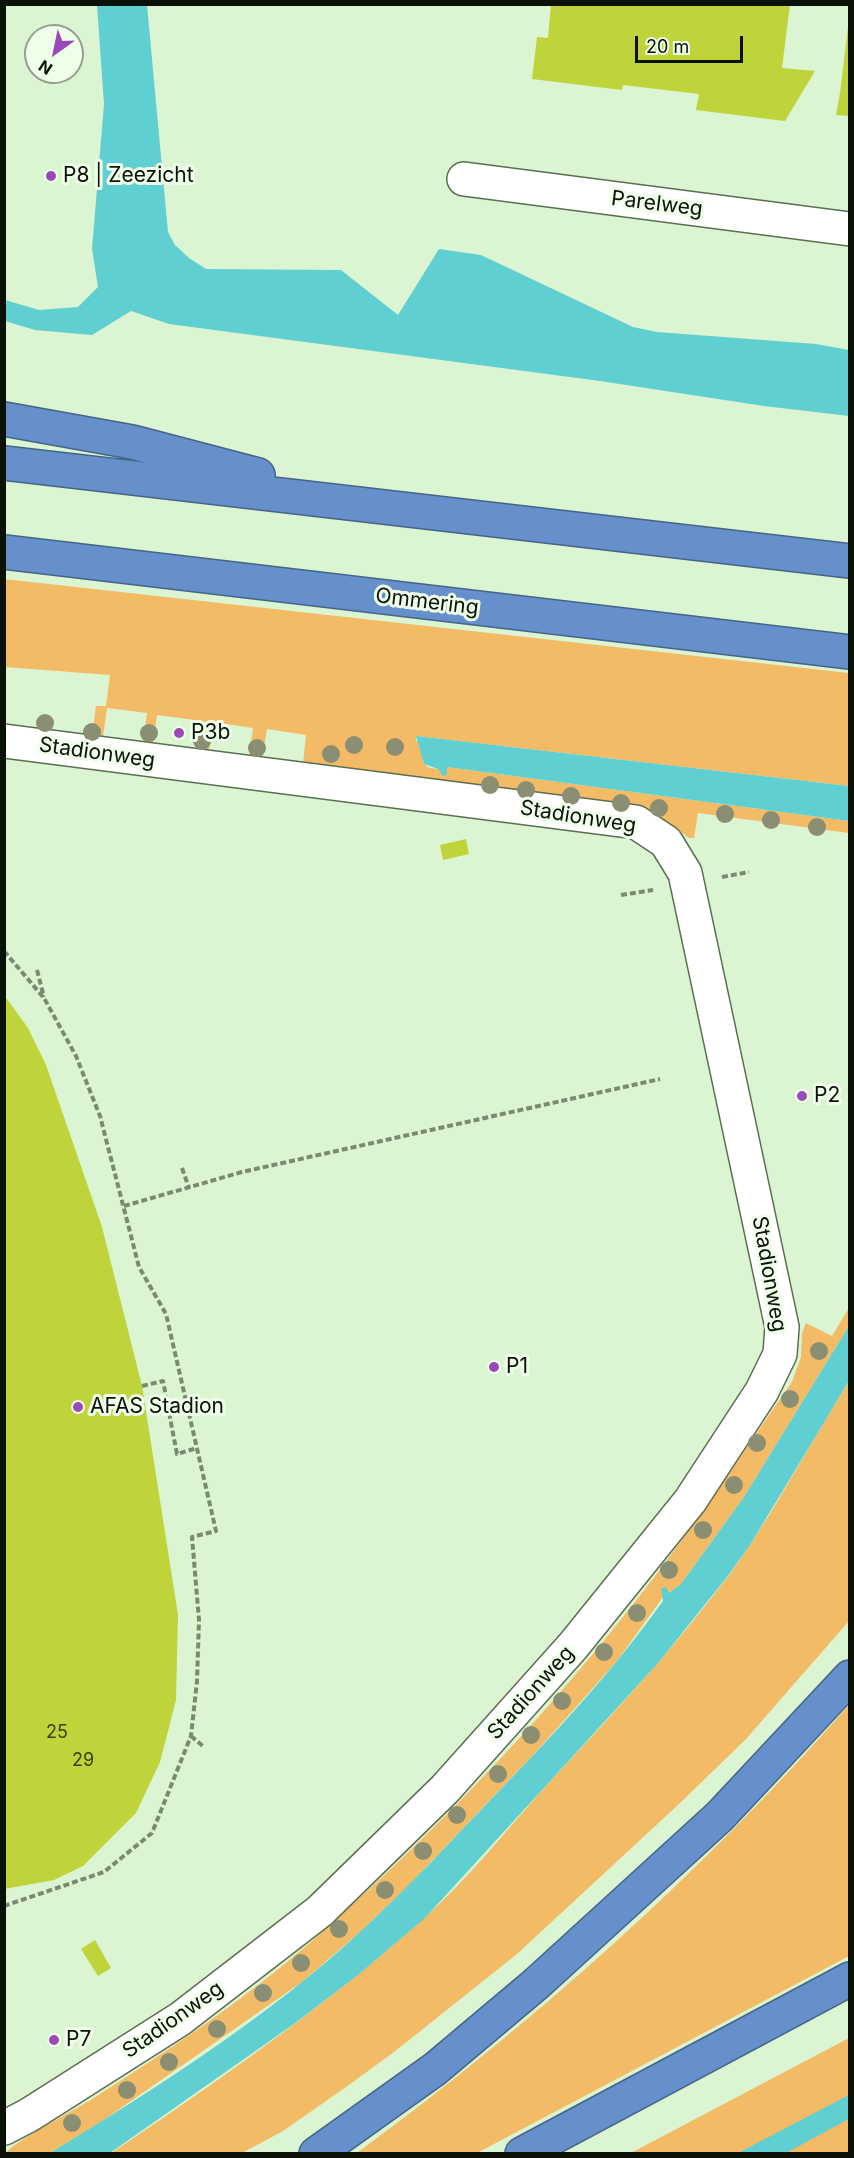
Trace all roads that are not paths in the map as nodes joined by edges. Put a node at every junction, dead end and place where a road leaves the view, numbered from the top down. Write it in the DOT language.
graph roads {
  1 [pos="464,179"];
  2 [pos="849,229"];
  3 [pos="4,419"];
  4 [pos="4,463"];
  5 [pos="374,505"];
  6 [pos="4,552"];
  7 [pos="849,561"];
  8 [pos="849,652"];
  9 [pos="4,741"];
  10 [pos="849,1677"];
  11 [pos="849,1979"];
  12 [pos="4,2128"];
  13 [pos="316,2154"];
  14 [pos="522,2154"];
  1 -- 2 [label="street, Parelweg"];
  3 -- 5 [label="highway"];
  4 -- 5 [label="highway"];
  5 -- 7 [label="highway"];
  6 -- 8 [label="highway, Ommering"];
  9 -- 12 [label="street, Stadionweg"];
  10 -- 13 [label="highway"];
  11 -- 14 [label="highway"];
}
